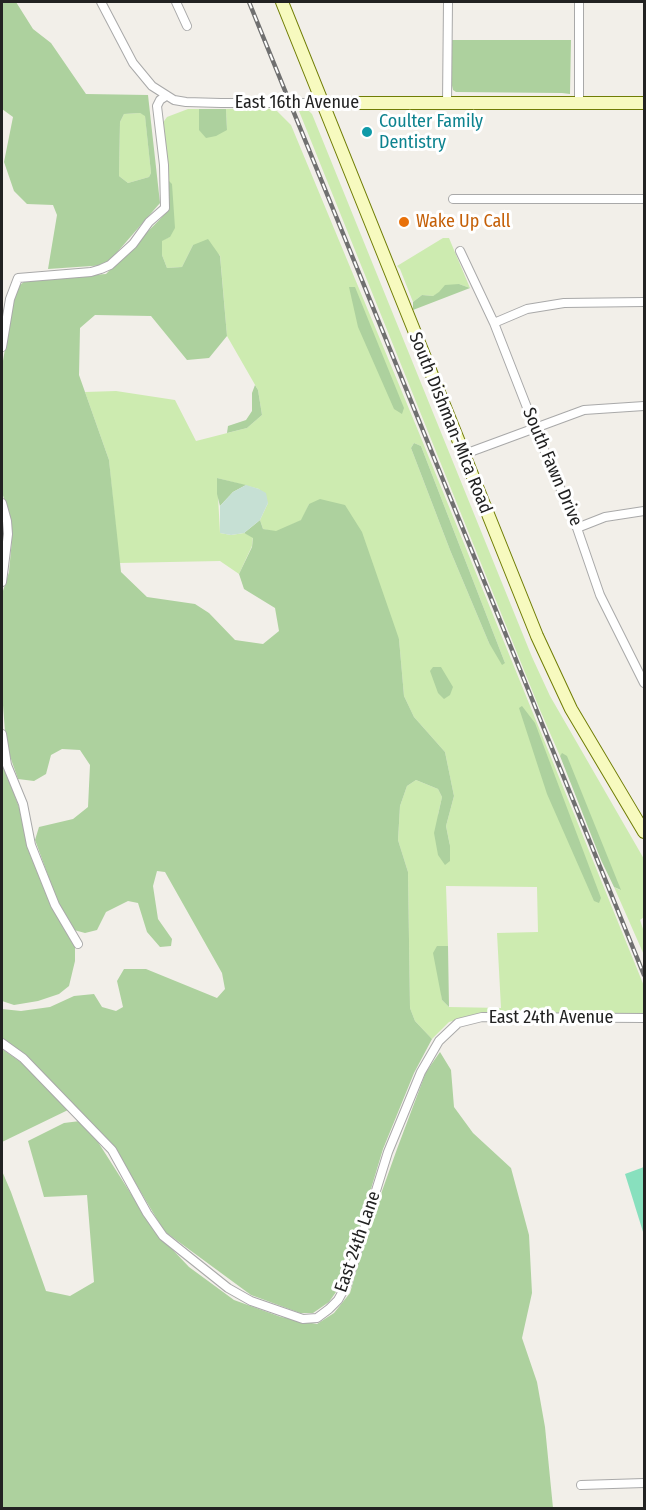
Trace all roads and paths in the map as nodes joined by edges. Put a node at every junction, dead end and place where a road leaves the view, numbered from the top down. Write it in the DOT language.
graph roads {
  1 [pos="100,2"];
  2 [pos="176,2"];
  3 [pos="282,2"];
  4 [pos="448,2"];
  5 [pos="579,2"];
  6 [pos="187,26"];
  7 [pos="166,96"];
  8 [pos="579,102"];
  9 [pos="322,103"];
  10 [pos="447,103"];
  11 [pos="645,103"];
  12 [pos="453,199"];
  13 [pos="645,199"];
  14 [pos="460,251"];
  15 [pos="645,302"];
  16 [pos="494,323"];
  17 [pos="2,347"];
  18 [pos="645,406"];
  19 [pos="535,428"];
  20 [pos="462,455"];
  21 [pos="2,503"];
  22 [pos="645,512"];
  23 [pos="577,528"];
  24 [pos="2,582"];
  25 [pos="645,683"];
  26 [pos="2,734"];
  27 [pos="645,832"];
  28 [pos="78,944"];
  29 [pos="645,1018"];
  30 [pos="458,1023"];
  31 [pos="2,1042"];
  32 [pos="645,1483"];
  33 [pos="581,1485"];
  1 -- 7 [label="street"];
  2 -- 6 [label="street"];
  3 -- 9 [label="main road, South Dishman-Mica Road"];
  4 -- 10 [label="street"];
  5 -- 8 [label="street"];
  7 -- 9 [label="street, East 16th Avenue"];
  7 -- 17 [label="street"];
  8 -- 10 [label="main road, East 16th Avenue"];
  8 -- 11 [label="main road, East 16th Avenue"];
  9 -- 10 [label="main road, East 16th Avenue"];
  9 -- 20 [label="main road, South Dishman-Mica Road"];
  12 -- 13 [label="street"];
  14 -- 16 [label="street, South Fawn Drive"];
  15 -- 16 [label="street"];
  16 -- 19 [label="street, South Fawn Drive"];
  18 -- 19 [label="street"];
  19 -- 20 [label="street"];
  19 -- 23 [label="street, South Fawn Drive"];
  20 -- 27 [label="main road, South Dishman-Mica Road"];
  21 -- 24 [label="street"];
  22 -- 23 [label="street"];
  23 -- 25 [label="street, South Fawn Drive"];
  26 -- 28 [label="street"];
  29 -- 30 [label="street, East 24th Avenue"];
  30 -- 31 [label="street, East 24th Lane"];
  32 -- 33 [label="street"];
}
